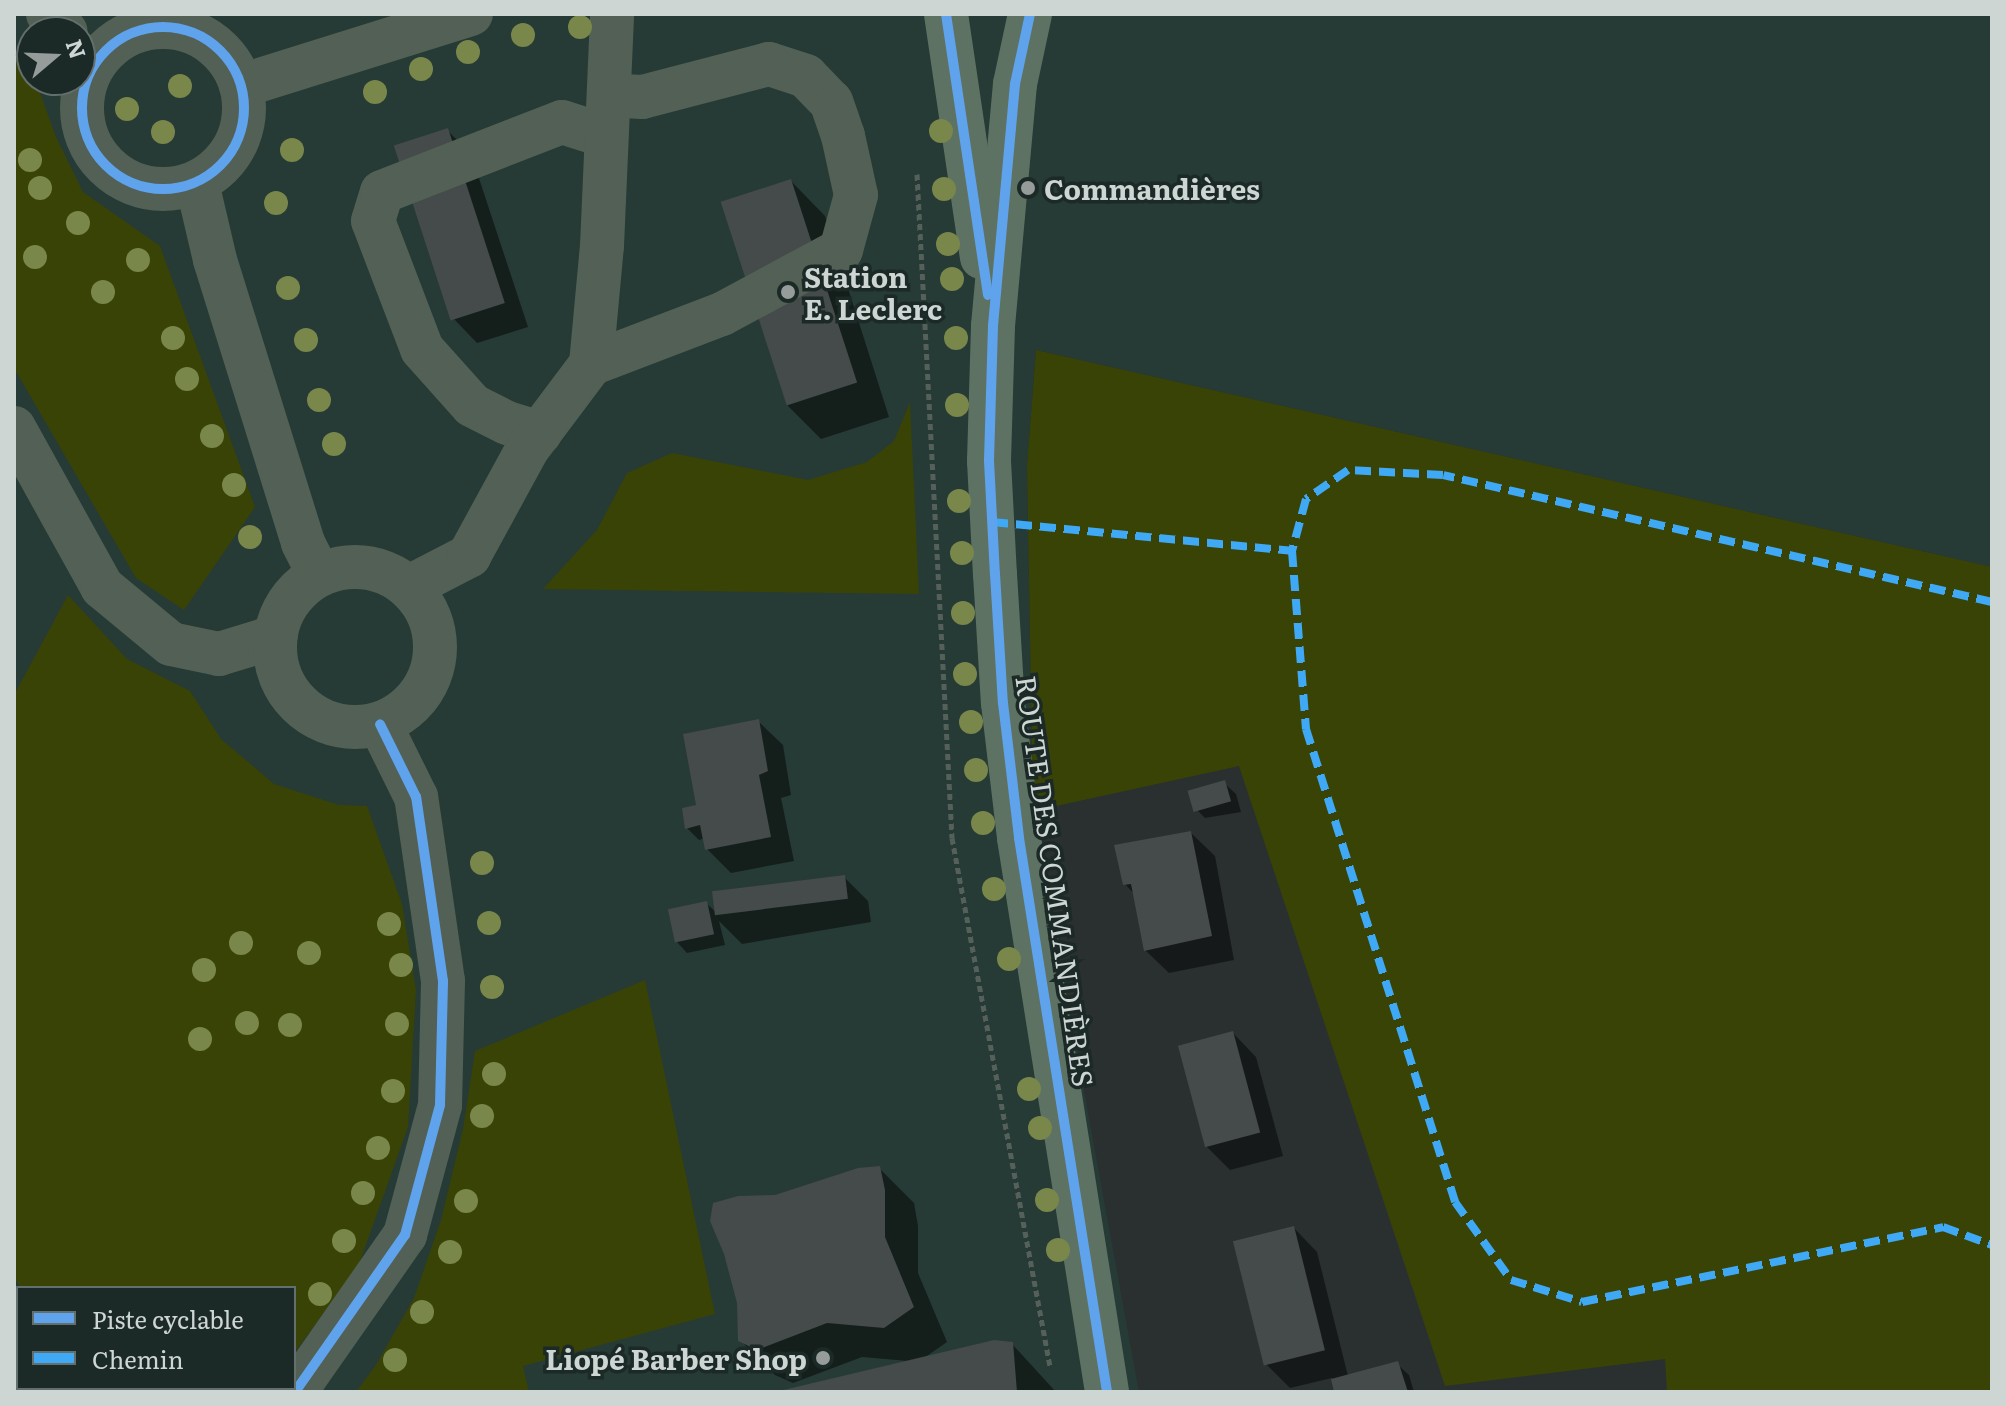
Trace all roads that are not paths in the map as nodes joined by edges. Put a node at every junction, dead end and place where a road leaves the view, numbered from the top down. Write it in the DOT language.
graph roads {
  1 [pos="471,14"];
  2 [pos="612,14"];
  3 [pos="946,14"];
  4 [pos="1030,14"];
  5 [pos="96,43"];
  6 [pos="241,86"];
  7 [pos="84,96"];
  8 [pos="607,116"];
  9 [pos="197,183"];
  10 [pos="993,326"];
  11 [pos="591,364"];
  12 [pos="14,428"];
  13 [pos="540,433"];
  14 [pos="319,574"];
  15 [pos="409,587"];
  16 [pos="275,637"];
  17 [pos="380,724"];
  18 [pos="295,1392"];
  19 [pos="1107,1392"];
  1 -- 6 [label="street"];
  2 -- 8 [label="street"];
  3 -- 10 [label="main road, ROUTE DES COMMANDIÈRES"];
  4 -- 10 [label="main road, ROUTE DES COMMANDIÈRES"];
  5 -- 6 [label="street"];
  6 -- 9 [label="street"];
  7 -- 9 [label="street"];
  8 -- 11 [label="street"];
  8 -- 11 [label="street"];
  8 -- 13 [label="street"];
  9 -- 14 [label="street"];
  10 -- 19 [label="main road, ROUTE DES COMMANDIÈRES"];
  11 -- 13 [label="street"];
  12 -- 16 [label="street"];
  13 -- 15 [label="street"];
  14 -- 15 [label="street"];
  14 -- 16 [label="street"];
  15 -- 17 [label="street"];
  16 -- 17 [label="street"];
  17 -- 18 [label="street"];
}
